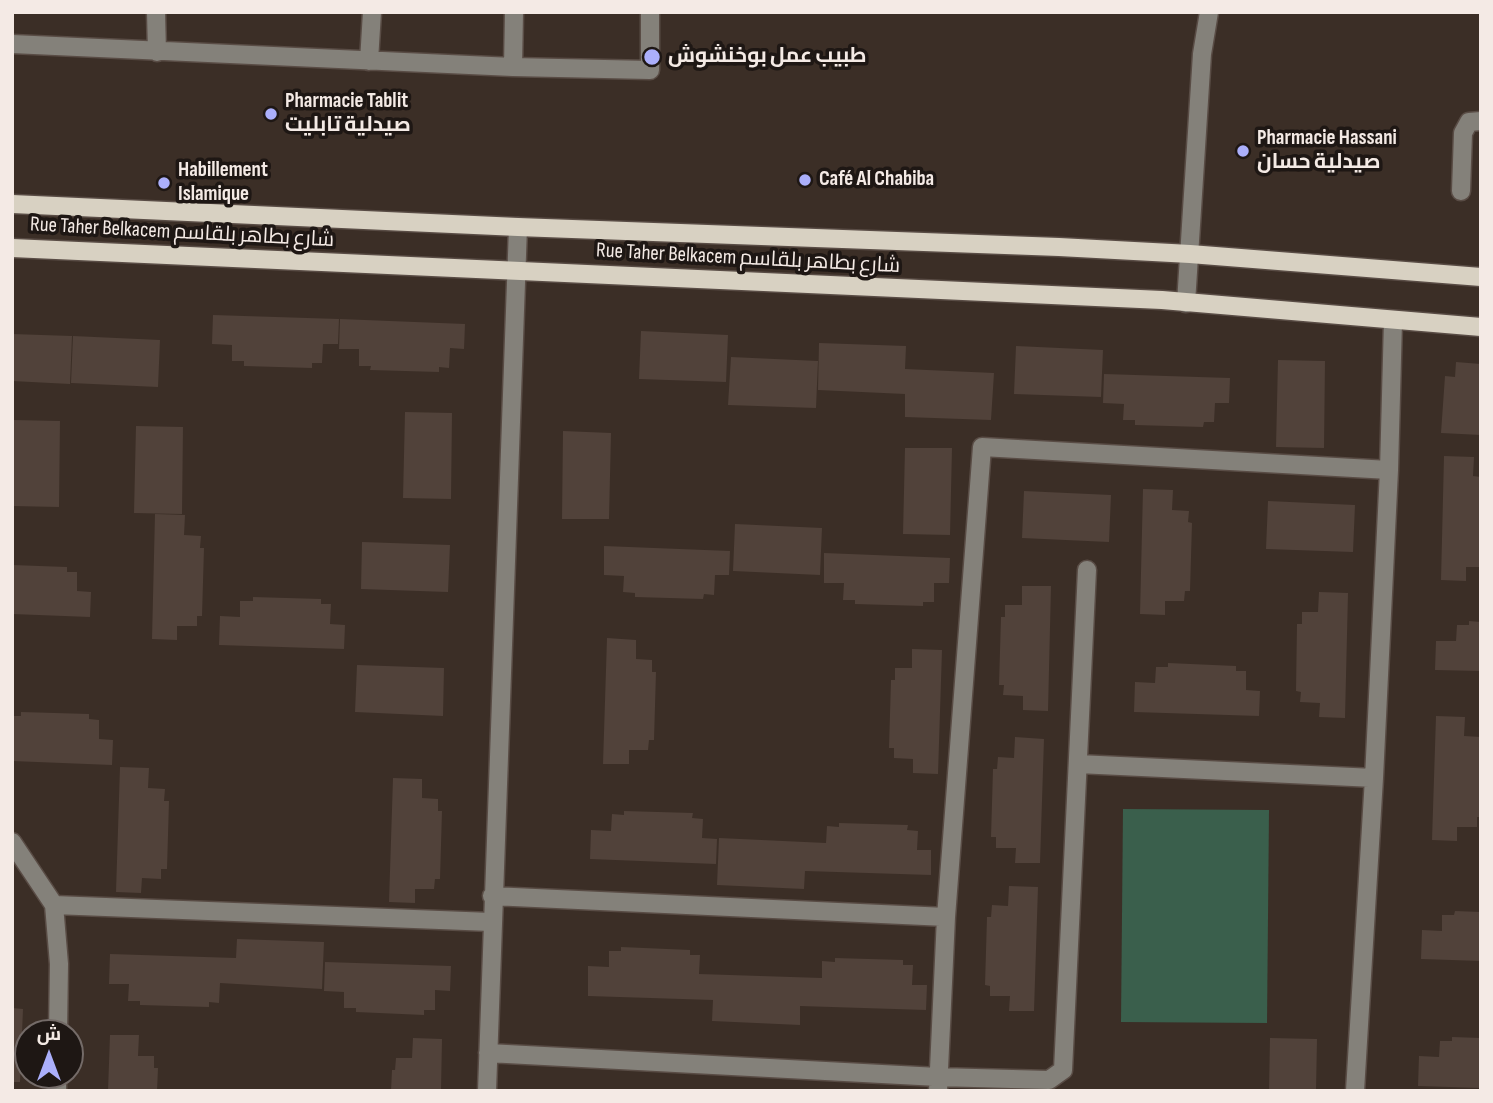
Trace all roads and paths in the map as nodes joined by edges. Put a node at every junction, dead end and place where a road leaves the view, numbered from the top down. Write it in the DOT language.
graph roads {
  1 [pos="156,12"];
  2 [pos="372,12"];
  3 [pos="514,12"];
  4 [pos="650,12"];
  5 [pos="1209,12"];
  6 [pos="12,44"];
  7 [pos="157,52"];
  8 [pos="369,61"];
  9 [pos="513,67"];
  10 [pos="1481,121"];
  11 [pos="1461,191"];
  12 [pos="12,204"];
  13 [pos="518,227"];
  14 [pos="12,248"];
  15 [pos="1190,254"];
  16 [pos="516,272"];
  17 [pos="1481,277"];
  18 [pos="1186,303"];
  19 [pos="1392,321"];
  20 [pos="1481,327"];
  21 [pos="1389,470"];
  22 [pos="1087,570"];
  23 [pos="1078,764"];
  24 [pos="1374,778"];
  25 [pos="12,842"];
  26 [pos="492,896"];
  27 [pos="54,905"];
  28 [pos="946,917"];
  29 [pos="491,922"];
  30 [pos="58,1019"];
  31 [pos="488,1052"];
  32 [pos="938,1084"];
  33 [pos="487,1091"];
  34 [pos="1355,1091"];
  1 -- 7 [label="street"];
  2 -- 8 [label="street"];
  3 -- 9 [label="street"];
  4 -- 9 [label="street"];
  5 -- 15 [label="street"];
  6 -- 7 [label="street"];
  7 -- 8 [label="street"];
  8 -- 9 [label="street"];
  10 -- 11 [label="street"];
  12 -- 13 [label="main road, Rue Taher Belkacem شارع بطاهر بلقاسم"];
  13 -- 15 [label="main road, Rue Taher Belkacem شارع بطاهر بلقاسم"];
  13 -- 16 [label="street"];
  14 -- 16 [label="main road, Rue Taher Belkacem شارع بطاهر بلقاسم"];
  15 -- 17 [label="main road, Rue Taher Belkacem شارع بطاهر بلقاسم"];
  15 -- 18 [label="street"];
  16 -- 18 [label="main road, Rue Taher Belkacem شارع بطاهر بلقاسم"];
  16 -- 26 [label="street"];
  18 -- 19 [label="main road, Rue Taher Belkacem شارع بطاهر بلقاسم"];
  19 -- 20 [label="main road, Rue Taher Belkacem شارع بطاهر بلقاسم"];
  19 -- 21 [label="street"];
  21 -- 24 [label="street"];
  21 -- 28 [label="street"];
  22 -- 23 [label="street"];
  23 -- 24 [label="street"];
  23 -- 32 [label="street"];
  24 -- 34 [label="street"];
  25 -- 27 [label="street"];
  26 -- 28 [label="street"];
  26 -- 29 [label="street"];
  27 -- 29 [label="street"];
  27 -- 30 [label="street"];
  28 -- 32 [label="street"];
  29 -- 31 [label="street"];
  31 -- 32 [label="street"];
  31 -- 33 [label="street"];
}
